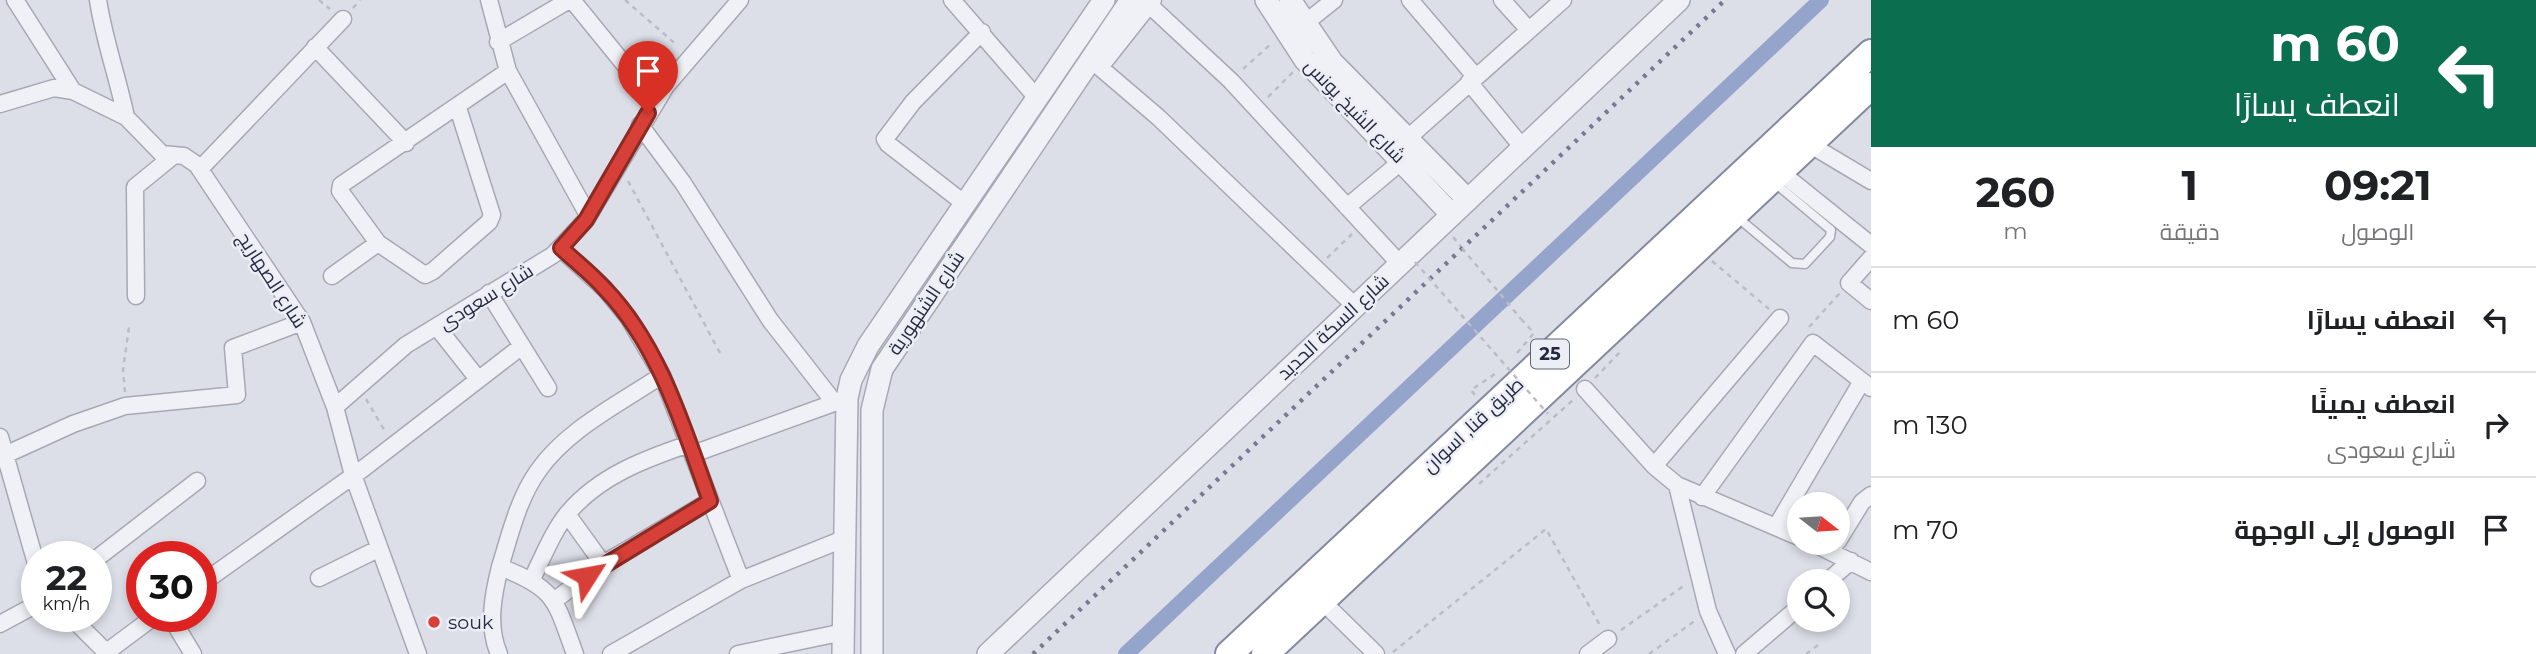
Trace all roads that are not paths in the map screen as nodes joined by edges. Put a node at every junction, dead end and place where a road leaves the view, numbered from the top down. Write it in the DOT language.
graph roads {
  1 [pos="15,0"];
  2 [pos="98,0"];
  3 [pos="489,0"];
  4 [pos="571,0"];
  5 [pos="740,0"];
  6 [pos="952,0"];
  7 [pos="1104,0"];
  8 [pos="1266,0"];
  9 [pos="1290,0"];
  10 [pos="1334,0"];
  11 [pos="1410,0"];
  12 [pos="1502,0"];
  13 [pos="1563,0"];
  14 [pos="1679,0"];
  15 [pos="1144,1"];
  16 [pos="343,19"];
  17 [pos="1294,28"];
  18 [pos="1528,29"];
  19 [pos="982,32"];
  20 [pos="498,42"];
  21 [pos="315,47"];
  22 [pos="1871,53"];
  23 [pos="1095,63"];
  24 [pos="508,71"];
  25 [pos="1472,79"];
  26 [pos="1871,86"];
  27 [pos="73,91"];
  28 [pos="1037,98"];
  29 [pos="655,102"];
  30 [pos="0,104"];
  31 [pos="458,108"];
  32 [pos="126,117"];
  33 [pos="640,125"];
  34 [pos="1409,137"];
  35 [pos="406,143"];
  36 [pos="1809,144"];
  37 [pos="1523,148"];
  38 [pos="173,156"];
  39 [pos="1403,160"];
  40 [pos="1767,168"];
  41 [pos="200,169"];
  42 [pos="1871,181"];
  43 [pos="1468,200"];
  44 [pos="965,204"];
  45 [pos="1348,207"];
  46 [pos="1726,207"];
  47 [pos="588,215"];
  48 [pos="1452,215"];
  49 [pos="378,243"];
  50 [pos="1871,246"];
  51 [pos="561,248"];
  52 [pos="1871,258"];
  53 [pos="1407,263"];
  54 [pos="332,276"];
  55 [pos="489,293"];
  56 [pos="136,296"];
  57 [pos="1871,301"];
  58 [pos="1355,306"];
  59 [pos="1780,318"];
  60 [pos="302,322"];
  61 [pos="437,327"];
  62 [pos="522,346"];
  63 [pos="662,375"];
  64 [pos="478,379"];
  65 [pos="1866,384"];
  66 [pos="548,388"];
  67 [pos="1585,389"];
  68 [pos="840,400"];
  69 [pos="335,407"];
  70 [pos="0,437"];
  71 [pos="691,449"];
  72 [pos="5,454"];
  73 [pos="1654,466"];
  74 [pos="353,475"];
  75 [pos="197,481"];
  76 [pos="1677,485"];
  77 [pos="1871,495"];
  78 [pos="1702,497"];
  79 [pos="710,501"];
  80 [pos="567,514"];
  81 [pos="1850,521"];
  82 [pos="1776,527"];
  83 [pos="1787,532"];
  84 [pos="846,538"];
  85 [pos="30,541"];
  86 [pos="112,547"];
  87 [pos="378,549"];
  88 [pos="1845,555"];
  89 [pos="1851,561"];
  90 [pos="603,564"];
  91 [pos="500,567"];
  92 [pos="1842,569"];
  93 [pos="1871,572"];
  94 [pos="217,573"];
  95 [pos="318,578"];
  96 [pos="532,579"];
  97 [pos="741,580"];
  98 [pos="555,600"];
  99 [pos="1322,600"];
  100 [pos="21,613"];
  101 [pos="1787,617"];
  102 [pos="0,624"];
  103 [pos="85,632"];
  104 [pos="133,632"];
  105 [pos="180,632"];
  106 [pos="844,632"];
  107 [pos="1608,639"];
  108 [pos="105,653"];
  109 [pos="193,654"];
  110 [pos="418,654"];
  111 [pos="499,654"];
  112 [pos="575,654"];
  113 [pos="611,654"];
  114 [pos="738,654"];
  115 [pos="843,654"];
  116 [pos="872,654"];
  117 [pos="988,654"];
  118 [pos="1229,654"];
  119 [pos="1265,654"];
  120 [pos="1376,654"];
  121 [pos="1588,654"];
  122 [pos="1727,654"];
  123 [pos="1744,654"];
  1 -- 27 [label="street"];
  2 -- 32 [label="street"];
  3 -- 20 [label="street"];
  4 -- 20 [label="street"];
  4 -- 29 [label="street"];
  5 -- 29 [label="street, شارع سعودى"];
  6 -- 19 [label="street"];
  7 -- 28 [label="street, شارع الشنهورية"];
  8 -- 17 [label="street, شارع الشيخ يونس"];
  9 -- 17 [label="street, شارع الشيخ يونس"];
  10 -- 17 [label="street"];
  11 -- 25 [label="street"];
  12 -- 18 [label="street"];
  13 -- 18 [label="street"];
  14 -- 37 [label="street, شارع السكة الحديد"];
  15 -- 23 [label="street, شارع الشنهورية"];
  15 -- 45 [label="street"];
  16 -- 21 [label="street"];
  17 -- 34 [label="street, شارع الشيخ يونس"];
  17 -- 39 [label="street, شارع الشيخ يونس"];
  18 -- 25 [label="street"];
  19 -- 28 [label="street"];
  19 -- 44 [label="street"];
  20 -- 24 [label="street"];
  21 -- 35 [label="street"];
  21 -- 41 [label="street"];
  22 -- 40 [label="highway, طريق قنا, اسوان / 25"];
  23 -- 58 [label="street"];
  23 -- 116 [label="street, شارع الشنهورية"];
  24 -- 31 [label="street"];
  24 -- 47 [label="street"];
  25 -- 34 [label="street"];
  25 -- 37 [label="street"];
  26 -- 36 [label="highway, طريق قنا, اسوان / 25"];
  27 -- 30 [label="street"];
  27 -- 32 [label="street"];
  28 -- 44 [label="street, شارع الشنهورية"];
  29 -- 33 [label="street, شارع سعودى"];
  31 -- 35 [label="street"];
  31 -- 49 [label="street"];
  32 -- 38 [label="street"];
  33 -- 47 [label="street, شارع سعودى"];
  33 -- 68 [label="street"];
  34 -- 43 [label="street, شارع الشيخ يونس"];
  35 -- 49 [label="street"];
  36 -- 40 [label="highway, طريق قنا, اسوان / 25"];
  36 -- 42 [label="street"];
  37 -- 43 [label="street, شارع السكة الحديد"];
  38 -- 41 [label="street"];
  38 -- 56 [label="street"];
  39 -- 45 [label="street"];
  39 -- 48 [label="street, شارع الشيخ يونس"];
  40 -- 46 [label="highway, طريق قنا, اسوان / 25"];
  40 -- 46 [label="lane"];
  40 -- 50 [label="street"];
  41 -- 60 [label="street, شارع الصهاريج"];
  43 -- 48 [label="street, شارع السكة الحديد"];
  44 -- 68 [label="street, شارع الشنهورية"];
  45 -- 53 [label="street"];
  46 -- 99 [label="highway, طريق قنا, اسوان / 25"];
  46 -- 118 [label="highway, طريق قنا, اسوان / 25"];
  47 -- 51 [label="street, شارع سعودى"];
  48 -- 53 [label="street, شارع السكة الحديد"];
  49 -- 54 [label="street"];
  51 -- 55 [label="street, شارع سعودى"];
  51 -- 63 [label="street"];
  52 -- 57 [label="street"];
  53 -- 58 [label="street, شارع السكة الحديد"];
  55 -- 61 [label="street, شارع سعودى"];
  55 -- 62 [label="street"];
  58 -- 117 [label="street, شارع السكة الحديد"];
  59 -- 73 [label="street"];
  60 -- 69 [label="street, شارع الصهاريج"];
  60 -- 72 [label="street"];
  61 -- 64 [label="street"];
  61 -- 69 [label="street, شارع سعودى"];
  62 -- 64 [label="street"];
  62 -- 66 [label="street"];
  63 -- 71 [label="street"];
  63 -- 91 [label="street"];
  64 -- 74 [label="street"];
  65 -- 78 [label="street"];
  65 -- 82 [label="street"];
  67 -- 73 [label="street"];
  68 -- 71 [label="street"];
  68 -- 84 [label="street, شارع الشنهورية"];
  69 -- 74 [label="street, شارع الصهاريج"];
  70 -- 72 [label="street"];
  71 -- 79 [label="street"];
  71 -- 80 [label="street"];
  72 -- 85 [label="street"];
  73 -- 76 [label="street"];
  74 -- 87 [label="street, شارع الصهاريج"];
  74 -- 94 [label="street"];
  75 -- 86 [label="street"];
  76 -- 78 [label="street"];
  76 -- 122 [label="street"];
  77 -- 81 [label="street"];
  78 -- 82 [label="street"];
  79 -- 90 [label="street"];
  79 -- 97 [label="street"];
  80 -- 90 [label="street"];
  80 -- 96 [label="street"];
  82 -- 83 [label="street"];
  84 -- 97 [label="street"];
  84 -- 106 [label="street, شارع الشنهورية"];
  87 -- 95 [label="street"];
  87 -- 110 [label="street, شارع الصهاريج"];
  88 -- 89 [label="street"];
  89 -- 92 [label="street"];
  89 -- 93 [label="street"];
  90 -- 98 [label="street"];
  91 -- 96 [label="street"];
  91 -- 111 [label="street"];
  96 -- 98 [label="street"];
  97 -- 113 [label="street"];
  98 -- 112 [label="street"];
  99 -- 119 [label="highway, طريق قنا, اسوان / 25"];
  99 -- 120 [label="street"];
  100 -- 102 [label="street"];
  101 -- 123 [label="street"];
  103 -- 108 [label="street"];
  104 -- 108 [label="street"];
  105 -- 109 [label="street"];
  106 -- 114 [label="street"];
  106 -- 115 [label="street, شارع الشنهورية"];
  107 -- 121 [label="street"];
}
